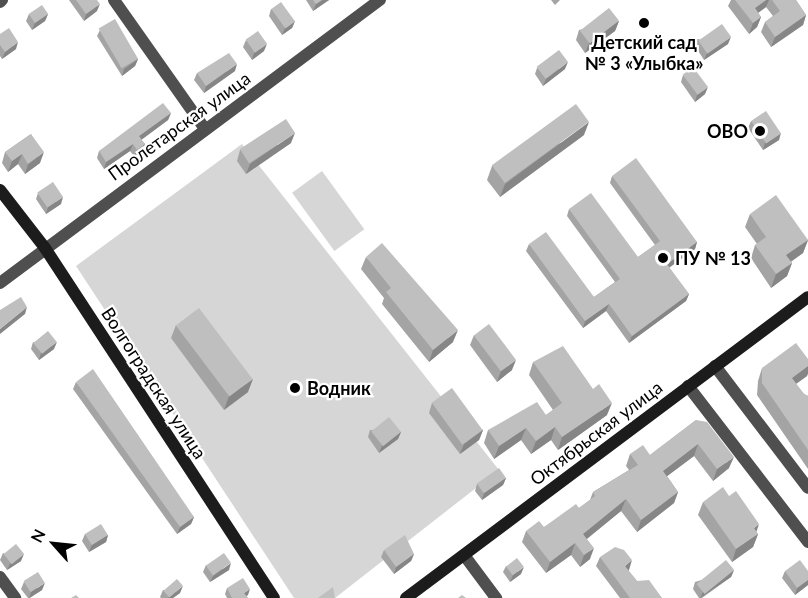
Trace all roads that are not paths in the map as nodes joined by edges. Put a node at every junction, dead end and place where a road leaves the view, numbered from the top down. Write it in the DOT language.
graph roads {
  1 [pos="114,0"];
  2 [pos="380,0"];
  3 [pos="205,129"];
  4 [pos="0,190"];
  5 [pos="45,248"];
  6 [pos="0,283"];
  7 [pos="808,297"];
  8 [pos="715,366"];
  9 [pos="688,386"];
  10 [pos="808,488"];
  11 [pos="808,542"];
  12 [pos="464,555"];
  13 [pos="0,577"];
  14 [pos="15,598"];
  15 [pos="274,598"];
  16 [pos="406,598"];
  17 [pos="496,598"];
  1 -- 3 [label="street"];
  2 -- 3 [label="street, Пролетарская улица"];
  3 -- 5 [label="street, Пролетарская улица"];
  4 -- 5 [label="main road, Волгоградская улица"];
  5 -- 6 [label="street, Пролетарская улица"];
  5 -- 15 [label="main road, Волгоградская улица"];
  7 -- 8 [label="main road, Октябрьская улица"];
  8 -- 9 [label="main road, Октябрьская улица"];
  8 -- 10 [label="street"];
  9 -- 11 [label="street"];
  9 -- 12 [label="main road, Октябрьская улица"];
  12 -- 16 [label="main road, Октябрьская улица"];
  12 -- 17 [label="street"];
  13 -- 14 [label="street"];
}
